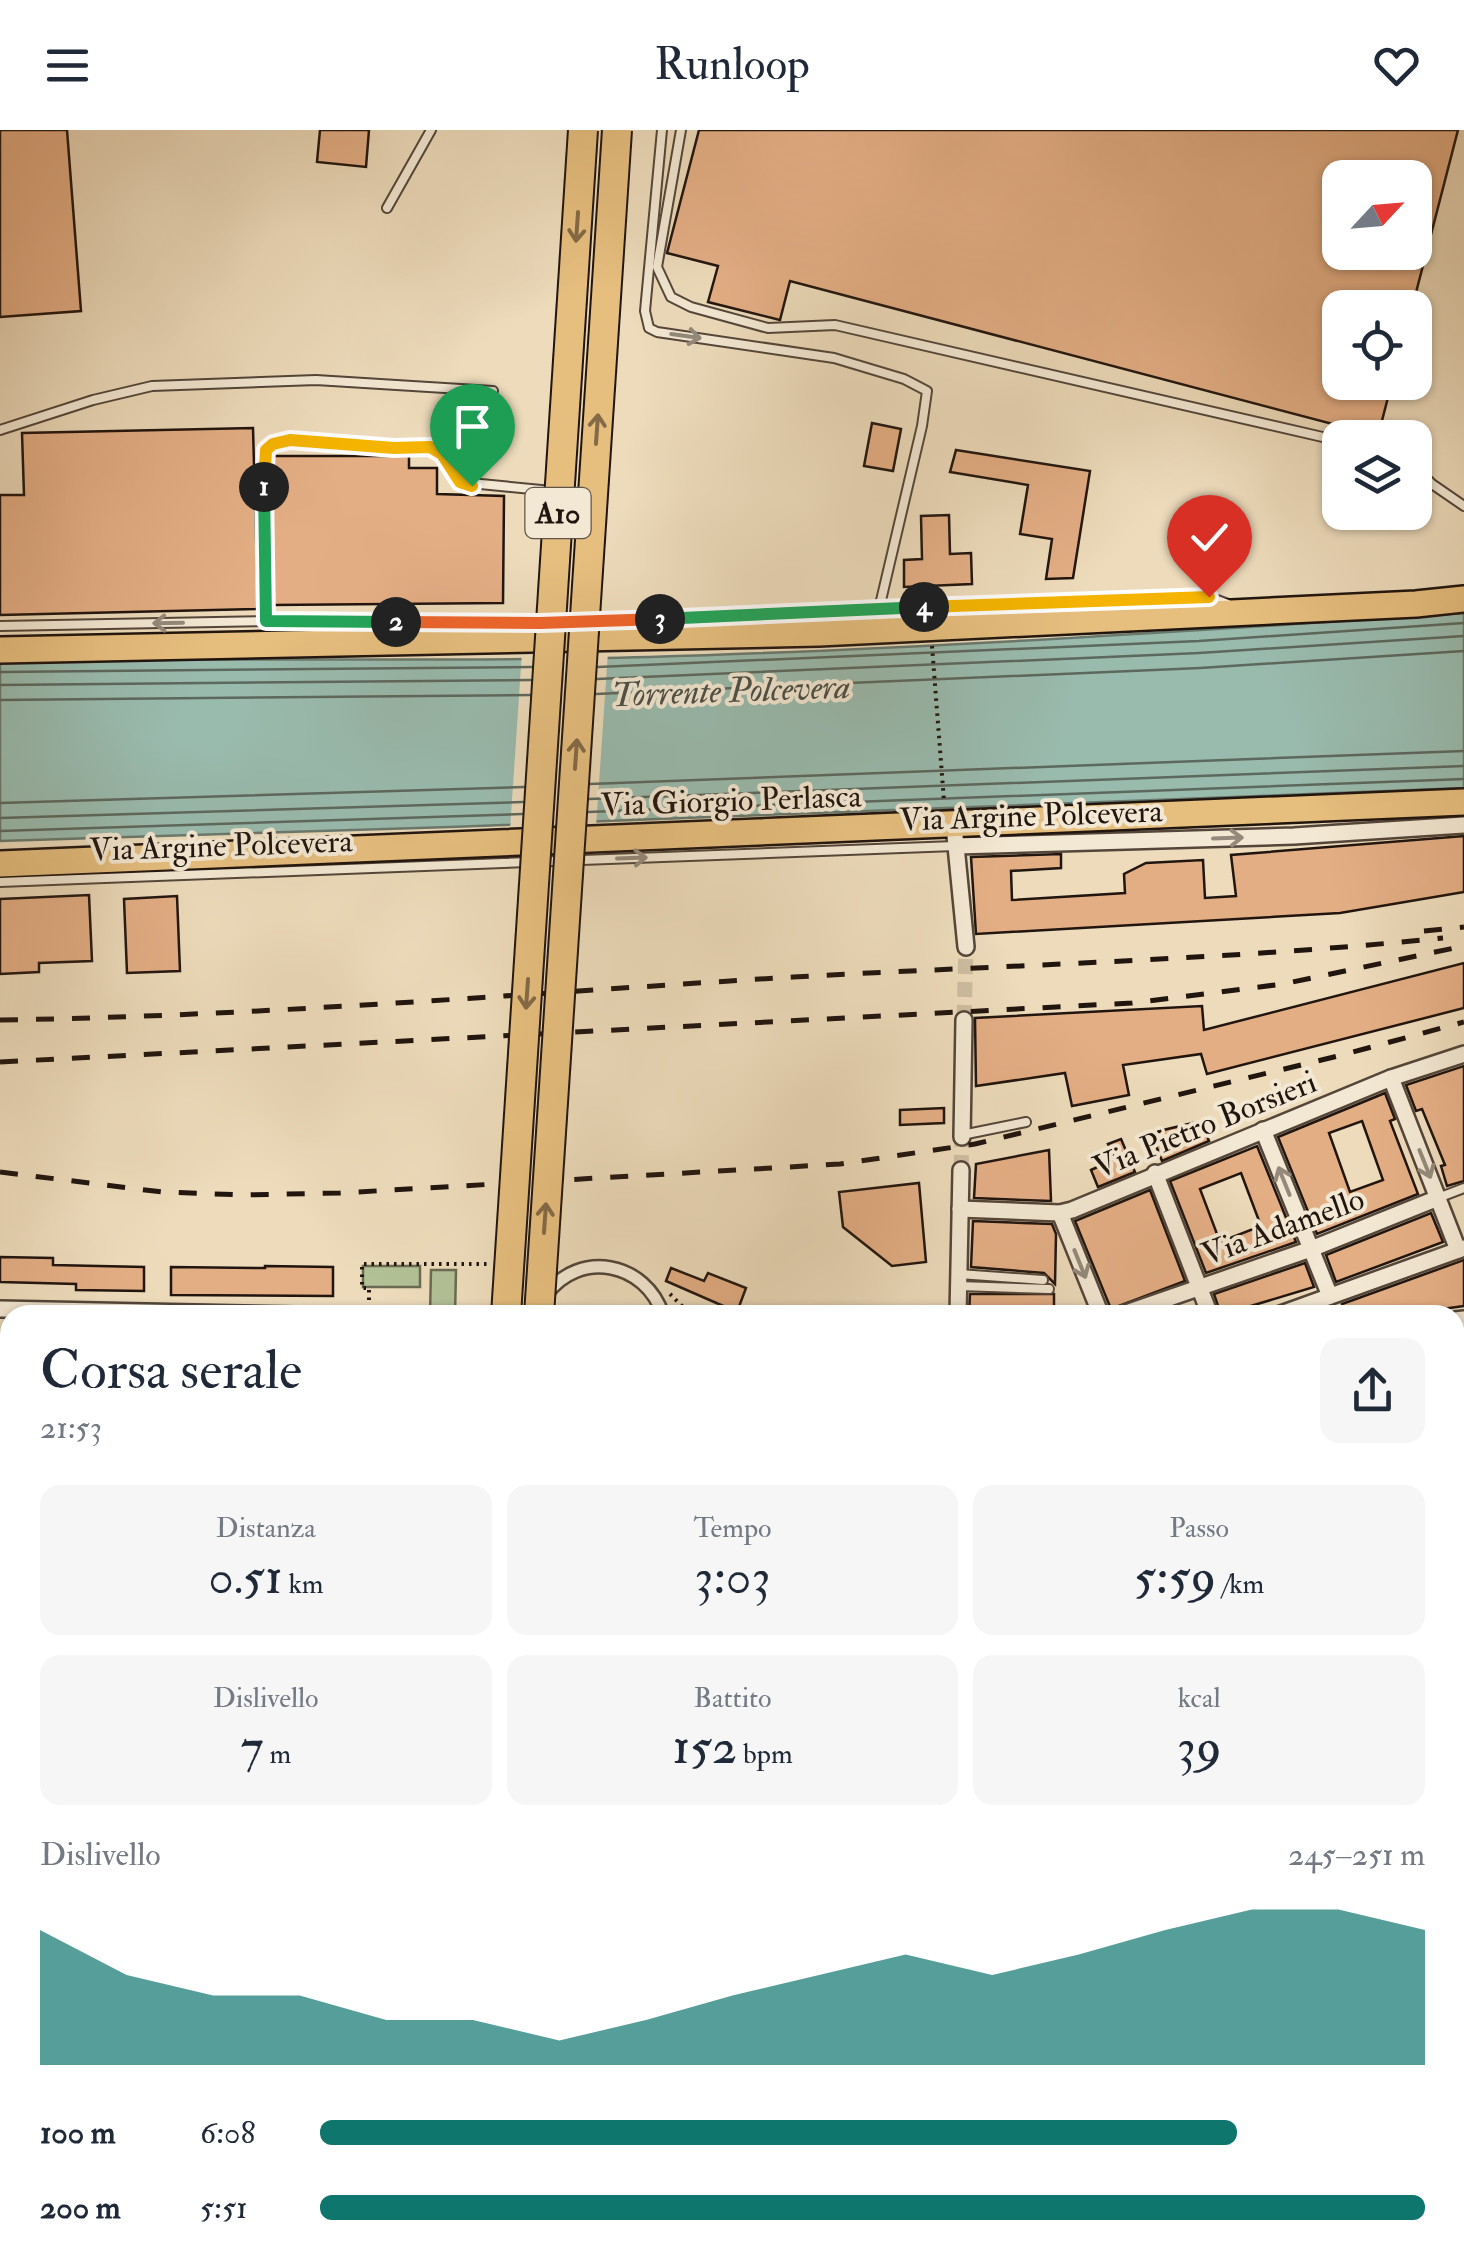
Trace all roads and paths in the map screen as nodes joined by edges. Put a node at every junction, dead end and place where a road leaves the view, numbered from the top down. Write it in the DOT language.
graph roads {
  1 [pos="431,130"];
  2 [pos="583,130"];
  3 [pos="617,130"];
  4 [pos="662,130"];
  5 [pos="681,130"];
  6 [pos="386,208"];
  7 [pos="493,391"];
  8 [pos="0,430"];
  9 [pos="1322,438"];
  10 [pos="1432,484"];
  11 [pos="574,493"];
  12 [pos="1464,506"];
  13 [pos="1464,598"];
  14 [pos="879,609"];
  15 [pos="266,621"];
  16 [pos="934,624"];
  17 [pos="0,626"];
  18 [pos="0,650"];
  19 [pos="1464,802"];
  20 [pos="1464,825"];
  21 [pos="952,827"];
  22 [pos="0,864"];
  23 [pos="0,882"];
  24 [pos="966,946"];
  25 [pos="964,1020"];
  26 [pos="1464,1054"];
  27 [pos="1390,1078"];
  28 [pos="1026,1122"];
  29 [pos="1263,1130"];
  30 [pos="962,1136"];
  31 [pos="961,1170"];
  32 [pos="1155,1173"];
  33 [pos="1464,1188"];
  34 [pos="1438,1198"];
  35 [pos="960,1209"];
  36 [pos="1060,1213"];
  37 [pos="1311,1248"];
  38 [pos="1461,1249"];
  39 [pos="959,1280"];
  40 [pos="1043,1280"];
  41 [pos="1200,1287"];
  42 [pos="1049,1289"];
  43 [pos="1330,1296"];
  44 [pos="507,1305"];
  45 [pos="539,1305"];
  46 [pos="540,1305"];
  47 [pos="660,1305"];
  48 [pos="958,1305"];
  49 [pos="1097,1305"];
  50 [pos="1149,1305"];
  51 [pos="1206,1305"];
  52 [pos="1305,1305"];
  1 -- 6 [label="lane"];
  2 -- 44 [label="highway, A10, one-way, bridge"];
  45 -- 3 [label="highway, A10, one-way, bridge"];
  4 -- 14 [label="lane, one-way"];
  5 -- 9 [label="lane"];
  7 -- 8 [label="lane"];
  10 -- 12 [label="lane"];
  11 -- 15 [label="lane"];
  13 -- 16 [label="main road"];
  14 -- 15 [label="lane"];
  14 -- 16 [label="lane"];
  15 -- 17 [label="lane, one-way"];
  16 -- 18 [label="main road"];
  16 -- 21 [label="path"];
  19 -- 21 [label="main road, Via Giorgio Perlasca"];
  21 -- 20 [label="street, Via Argine Polcevera, one-way"];
  21 -- 22 [label="main road, Via Giorgio Perlasca"];
  23 -- 21 [label="lane, Via Argine Polcevera, one-way"];
  21 -- 24 [label="street"];
  25 -- 30 [label="street"];
  26 -- 27 [label="street, Via Pietro Borsieri"];
  27 -- 29 [label="street, Via Pietro Borsieri"];
  27 -- 34 [label="street, one-way"];
  28 -- 30 [label="lane"];
  29 -- 32 [label="street, Via Pietro Borsieri"];
  37 -- 29 [label="street, one-way"];
  31 -- 35 [label="street"];
  32 -- 36 [label="street, Via Pietro Borsieri"];
  32 -- 41 [label="street"];
  33 -- 34 [label="lane, Via Adamello"];
  34 -- 37 [label="street, Via Adamello"];
  34 -- 38 [label="street"];
  35 -- 36 [label="street, Via Pietro Borsieri"];
  35 -- 39 [label="street"];
  36 -- 49 [label="street, one-way"];
  37 -- 41 [label="street, Via Adamello"];
  37 -- 43 [label="street"];
  38 -- 43 [label="street"];
  39 -- 40 [label="lane"];
  39 -- 42 [label="lane"];
  39 -- 48 [label="street"];
  41 -- 50 [label="street, Via Adamello"];
  41 -- 51 [label="street"];
  43 -- 52 [label="street"];
  46 -- 47 [label="street"];
}
